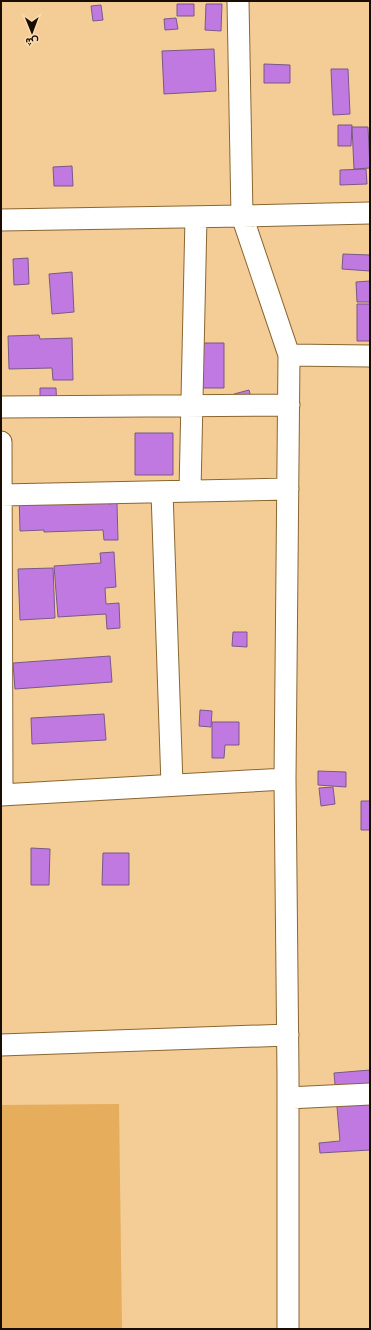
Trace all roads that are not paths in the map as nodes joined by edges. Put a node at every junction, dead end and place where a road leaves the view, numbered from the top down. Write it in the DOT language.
graph roads {
  1 [pos="238,1"];
  2 [pos="370,213"];
  3 [pos="242,216"];
  4 [pos="196,217"];
  5 [pos="1,220"];
  6 [pos="289,355"];
  7 [pos="370,356"];
  8 [pos="289,405"];
  9 [pos="192,406"];
  10 [pos="1,407"];
  11 [pos="1,442"];
  12 [pos="288,489"];
  13 [pos="190,491"];
  14 [pos="162,492"];
  15 [pos="1,495"];
  16 [pos="285,779"];
  17 [pos="172,785"];
  18 [pos="2,795"];
  19 [pos="288,1035"];
  20 [pos="1,1045"];
  21 [pos="370,1094"];
  22 [pos="288,1098"];
  23 [pos="288,1329"];
  1 -- 3 [label="street"];
  2 -- 3 [label="street"];
  3 -- 4 [label="street"];
  3 -- 6 [label="street"];
  4 -- 5 [label="street"];
  4 -- 9 [label="street"];
  6 -- 7 [label="street"];
  6 -- 8 [label="street"];
  8 -- 9 [label="street"];
  8 -- 12 [label="street"];
  9 -- 10 [label="street"];
  9 -- 13 [label="street"];
  11 -- 15 [label="street"];
  12 -- 13 [label="street"];
  12 -- 16 [label="street"];
  13 -- 14 [label="street"];
  14 -- 15 [label="street"];
  14 -- 17 [label="street"];
  15 -- 18 [label="street"];
  16 -- 17 [label="street"];
  16 -- 19 [label="street"];
  17 -- 18 [label="street"];
  19 -- 20 [label="street"];
  19 -- 22 [label="street"];
  21 -- 22 [label="street"];
  22 -- 23 [label="street"];
}
